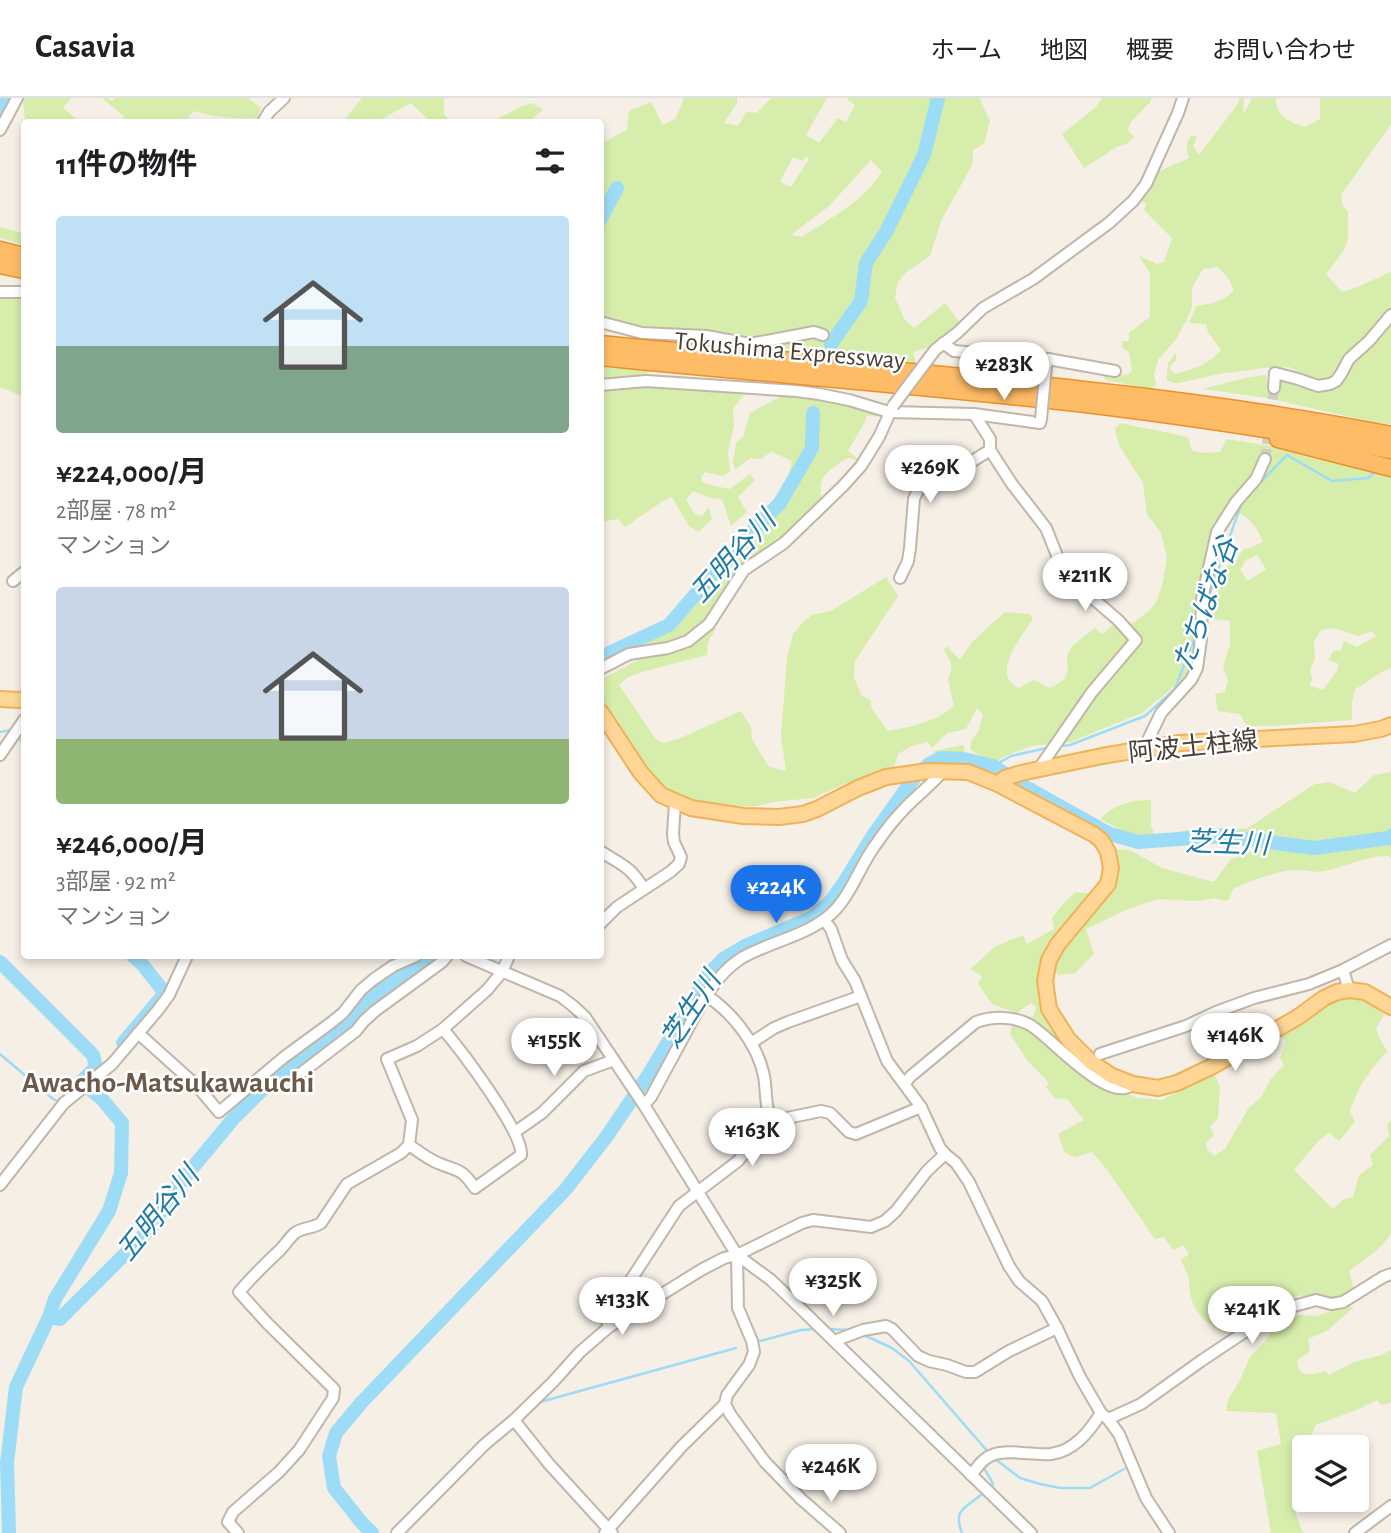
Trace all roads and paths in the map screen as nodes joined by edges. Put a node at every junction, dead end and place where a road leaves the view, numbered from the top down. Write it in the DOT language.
graph roads {
  1 [pos="17,98"];
  2 [pos="284,98"];
  3 [pos="1183,98"];
  4 [pos="265,119"];
  5 [pos="0,130"];
  6 [pos="0,250"];
  7 [pos="21,255"];
  8 [pos="0,265"];
  9 [pos="21,269"];
  10 [pos="0,292"];
  11 [pos="21,292"];
  12 [pos="1391,315"];
  13 [pos="604,323"];
  14 [pos="823,335"];
  15 [pos="604,344"];
  16 [pos="939,346"];
  17 [pos="604,357"];
  18 [pos="1047,363"];
  19 [pos="1115,371"];
  20 [pos="604,385"];
  21 [pos="1274,388"];
  22 [pos="891,409"];
  23 [pos="974,414"];
  24 [pos="1220,422"];
  25 [pos="1388,434"];
  26 [pos="989,450"];
  27 [pos="1391,450"];
  28 [pos="1265,459"];
  29 [pos="1391,468"];
  30 [pos="21,574"];
  31 [pos="900,578"];
  32 [pos="13,581"];
  33 [pos="604,667"];
  34 [pos="0,699"];
  35 [pos="21,700"];
  36 [pos="604,717"];
  37 [pos="21,724"];
  38 [pos="1391,725"];
  39 [pos="1146,748"];
  40 [pos="0,755"];
  41 [pos="1038,770"];
  42 [pos="935,772"];
  43 [pos="1002,781"];
  44 [pos="675,802"];
  45 [pos="604,853"];
  46 [pos="645,889"];
  47 [pos="604,920"];
  48 [pos="824,920"];
  49 [pos="1391,945"];
  50 [pos="186,959"];
  51 [pos="409,959"];
  52 [pos="444,959"];
  53 [pos="473,959"];
  54 [pos="508,959"];
  55 [pos="1343,970"];
  56 [pos="502,972"];
  57 [pos="1349,990"];
  58 [pos="707,996"];
  59 [pos="861,996"];
  60 [pos="1391,1007"];
  61 [pos="443,1029"];
  62 [pos="138,1033"];
  63 [pos="751,1043"];
  64 [pos="1100,1054"];
  65 [pos="614,1060"];
  66 [pos="296,1077"];
  67 [pos="905,1083"];
  68 [pos="1133,1084"];
  69 [pos="642,1102"];
  70 [pos="921,1107"];
  71 [pos="774,1124"];
  72 [pos="514,1132"];
  73 [pos="409,1144"];
  74 [pos="945,1154"];
  75 [pos="0,1185"];
  76 [pos="697,1191"];
  77 [pos="737,1255"];
  78 [pos="1391,1274"];
  79 [pos="609,1326"];
  80 [pos="1057,1328"];
  81 [pos="834,1341"];
  82 [pos="725,1404"];
  83 [pos="1104,1416"];
  84 [pos="514,1420"];
  85 [pos="971,1475"];
  86 [pos="1391,1506"];
  87 [pos="608,1532"];
  88 [pos="238,1533"];
  89 [pos="397,1533"];
  90 [pos="840,1533"];
  91 [pos="1031,1533"];
  92 [pos="1169,1533"];
  93 [pos="1355,1533"];
  1 -- 5 [label="street"];
  2 -- 4 [label="street"];
  3 -- 16 [label="street"];
  6 -- 7 [label="highway"];
  8 -- 9 [label="highway"];
  10 -- 11 [label="street"];
  12 -- 21 [label="street"];
  13 -- 14 [label="street"];
  15 -- 25 [label="highway, Tokushima Expressway"];
  16 -- 18 [label="street"];
  16 -- 22 [label="street, bridge"];
  17 -- 24 [label="highway, Tokushima Expressway"];
  18 -- 19 [label="street"];
  18 -- 23 [label="street, bridge"];
  20 -- 22 [label="street"];
  22 -- 23 [label="street"];
  22 -- 33 [label="street"];
  23 -- 26 [label="street"];
  24 -- 27 [label="highway, Tokushima Expressway"];
  24 -- 29 [label="highway"];
  26 -- 31 [label="street"];
  26 -- 41 [label="street"];
  28 -- 39 [label="street"];
  30 -- 32 [label="street"];
  34 -- 35 [label="main road"];
  36 -- 44 [label="main road"];
  37 -- 40 [label="street"];
  38 -- 39 [label="main road, 阿波土柱線"];
  39 -- 41 [label="main road, 阿波土柱線"];
  41 -- 43 [label="main road, 阿波土柱線"];
  42 -- 43 [label="main road"];
  42 -- 44 [label="main road"];
  42 -- 48 [label="street"];
  43 -- 68 [label="main road"];
  44 -- 46 [label="street"];
  45 -- 46 [label="street"];
  46 -- 47 [label="street"];
  48 -- 58 [label="street"];
  48 -- 59 [label="street"];
  49 -- 55 [label="street"];
  50 -- 62 [label="street"];
  51 -- 62 [label="street"];
  52 -- 66 [label="street"];
  53 -- 56 [label="street"];
  54 -- 56 [label="street"];
  55 -- 57 [label="street"];
  55 -- 64 [label="street"];
  56 -- 61 [label="street"];
  56 -- 65 [label="street"];
  57 -- 60 [label="main road"];
  57 -- 68 [label="main road"];
  58 -- 63 [label="street"];
  58 -- 69 [label="street"];
  59 -- 63 [label="street"];
  59 -- 67 [label="street"];
  61 -- 72 [label="street"];
  61 -- 73 [label="street"];
  62 -- 75 [label="street"];
  63 -- 71 [label="street"];
  65 -- 69 [label="street"];
  65 -- 72 [label="street"];
  67 -- 68 [label="street"];
  67 -- 70 [label="street"];
  69 -- 76 [label="street"];
  70 -- 71 [label="street"];
  70 -- 74 [label="street"];
  71 -- 76 [label="street"];
  72 -- 73 [label="street"];
  73 -- 88 [label="street"];
  74 -- 77 [label="street"];
  74 -- 80 [label="street"];
  76 -- 77 [label="street"];
  76 -- 79 [label="street"];
  77 -- 79 [label="street"];
  77 -- 81 [label="street"];
  77 -- 82 [label="street"];
  78 -- 83 [label="street"];
  79 -- 84 [label="street"];
  80 -- 81 [label="street"];
  80 -- 83 [label="street"];
  81 -- 85 [label="street"];
  82 -- 87 [label="street"];
  82 -- 90 [label="street"];
  83 -- 85 [label="street"];
  83 -- 92 [label="street"];
  84 -- 87 [label="street"];
  84 -- 89 [label="street"];
  85 -- 91 [label="street"];
  86 -- 93 [label="street"];
}
